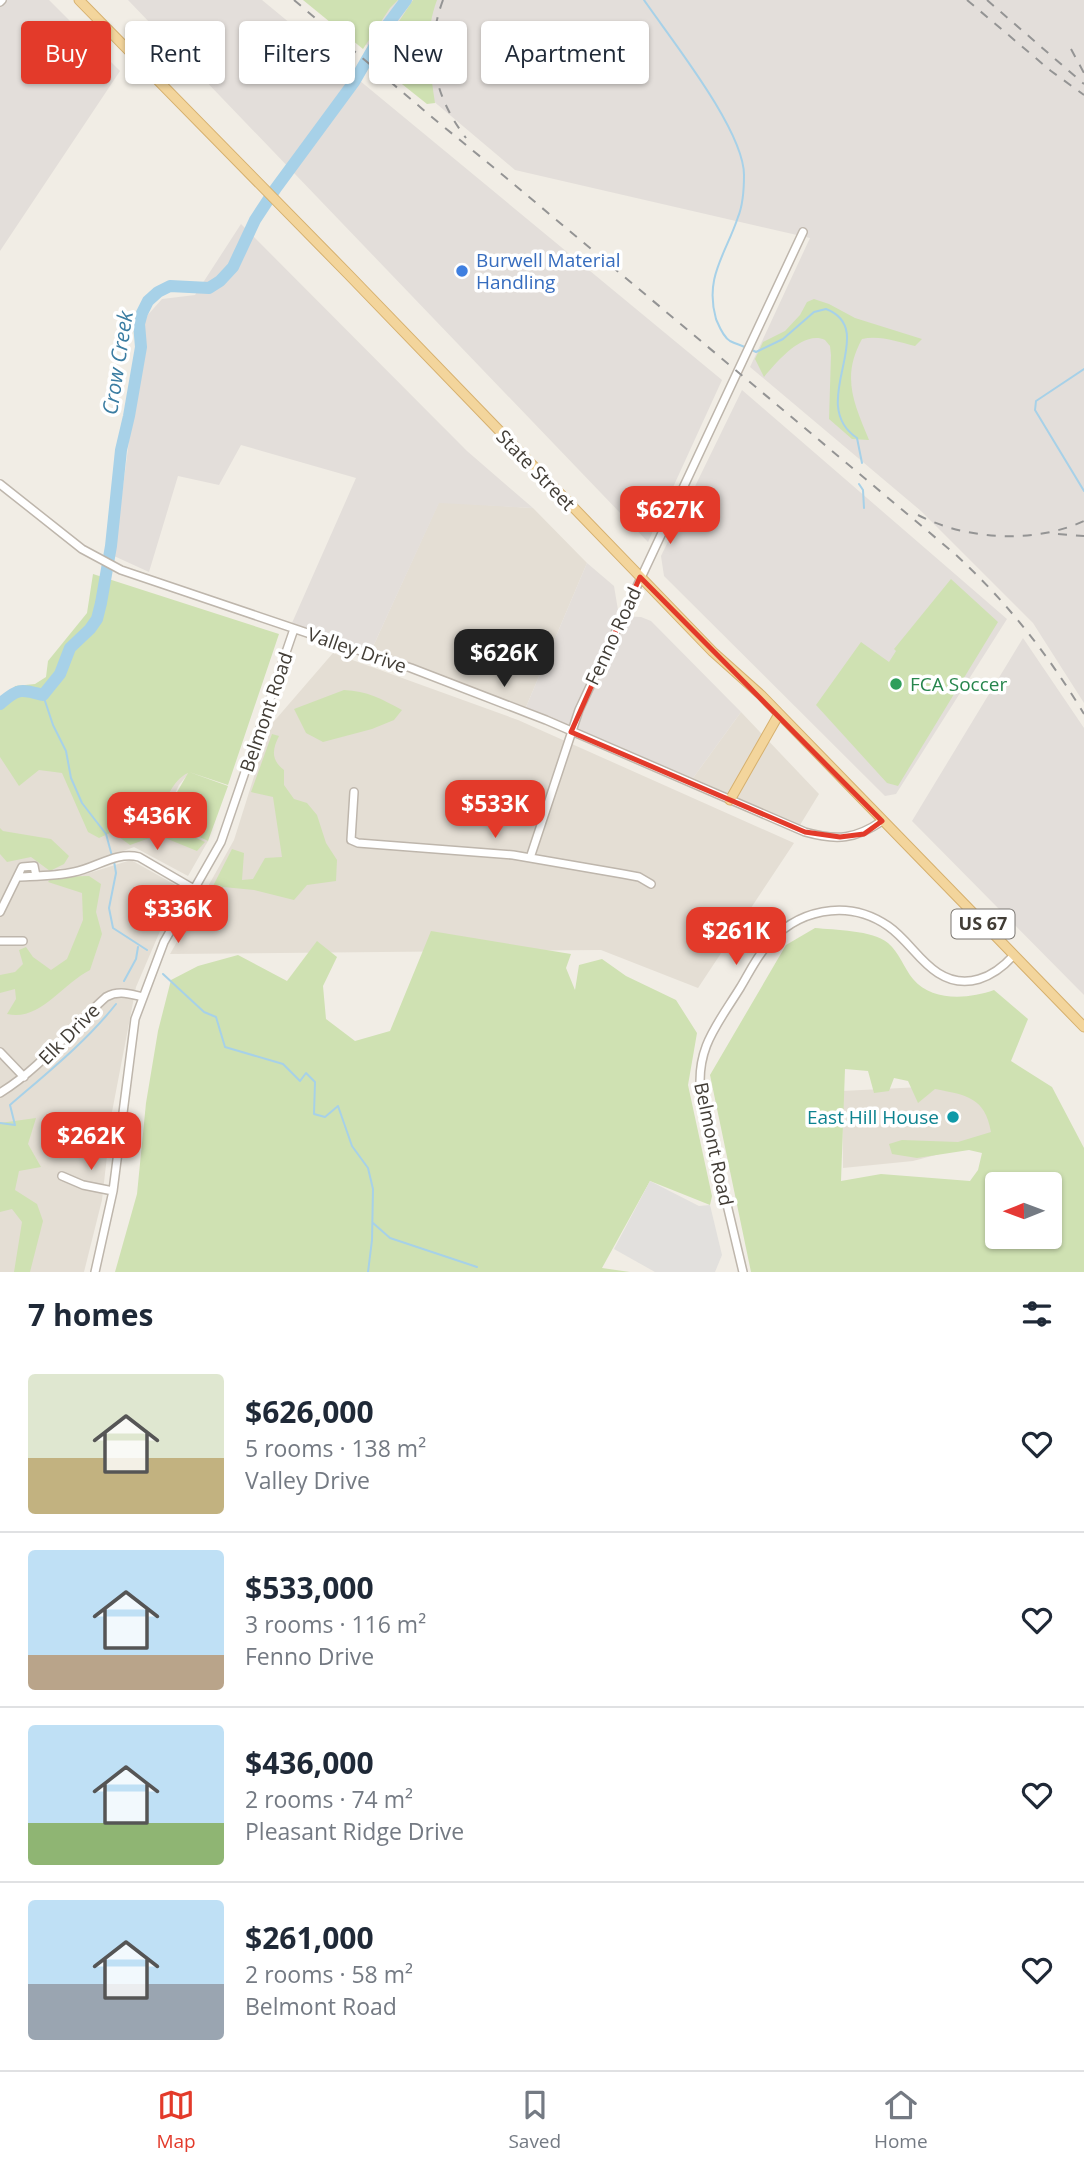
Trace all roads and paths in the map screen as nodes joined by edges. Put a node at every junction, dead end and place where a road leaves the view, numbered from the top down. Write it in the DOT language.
graph roads {
  1 [pos="79,0"];
  2 [pos="803,232"];
  3 [pos="0,484"];
  4 [pos="640,578"];
  5 [pos="294,629"];
  6 [pos="779,714"];
  7 [pos="571,732"];
  8 [pos="354,792"];
  9 [pos="730,800"];
  10 [pos="882,821"];
  11 [pos="530,858"];
  12 [pos="650,884"];
  13 [pos="194,889"];
  14 [pos="0,912"];
  15 [pos="0,941"];
  16 [pos="23,941"];
  17 [pos="1013,956"];
  18 [pos="143,997"];
  19 [pos="1084,1027"];
  20 [pos="0,1052"];
  21 [pos="24,1077"];
  22 [pos="0,1093"];
  23 [pos="62,1176"];
  24 [pos="113,1191"];
  25 [pos="95,1272"];
  26 [pos="743,1272"];
  1 -- 4 [label="main road, State Street / US 67"];
  2 -- 4 [label="street, Fenno Road"];
  3 -- 5 [label="street, Valley Drive"];
  4 -- 6 [label="main road, State Street / US 67"];
  4 -- 7 [label="street, Fenno Road"];
  5 -- 7 [label="street, Valley Drive"];
  5 -- 13 [label="street, Belmont Road"];
  6 -- 9 [label="main road"];
  6 -- 10 [label="main road, State Street / US 67"];
  7 -- 9 [label="street, Valley Drive"];
  7 -- 11 [label="street, Fenno Road"];
  8 -- 11 [label="street"];
  9 -- 10 [label="street, Valley Drive"];
  10 -- 17 [label="main road, State Street / US 67"];
  11 -- 12 [label="street"];
  13 -- 14 [label="street"];
  13 -- 18 [label="street, Belmont Road"];
  15 -- 16 [label="street"];
  17 -- 19 [label="main road, State Street / US 67"];
  17 -- 26 [label="street, Belmont Road"];
  18 -- 21 [label="street, Elk Drive"];
  18 -- 24 [label="street, Belmont Road"];
  20 -- 21 [label="street"];
  21 -- 22 [label="street, Elk Drive"];
  23 -- 24 [label="street"];
  24 -- 25 [label="street, Belmont Road"];
}
